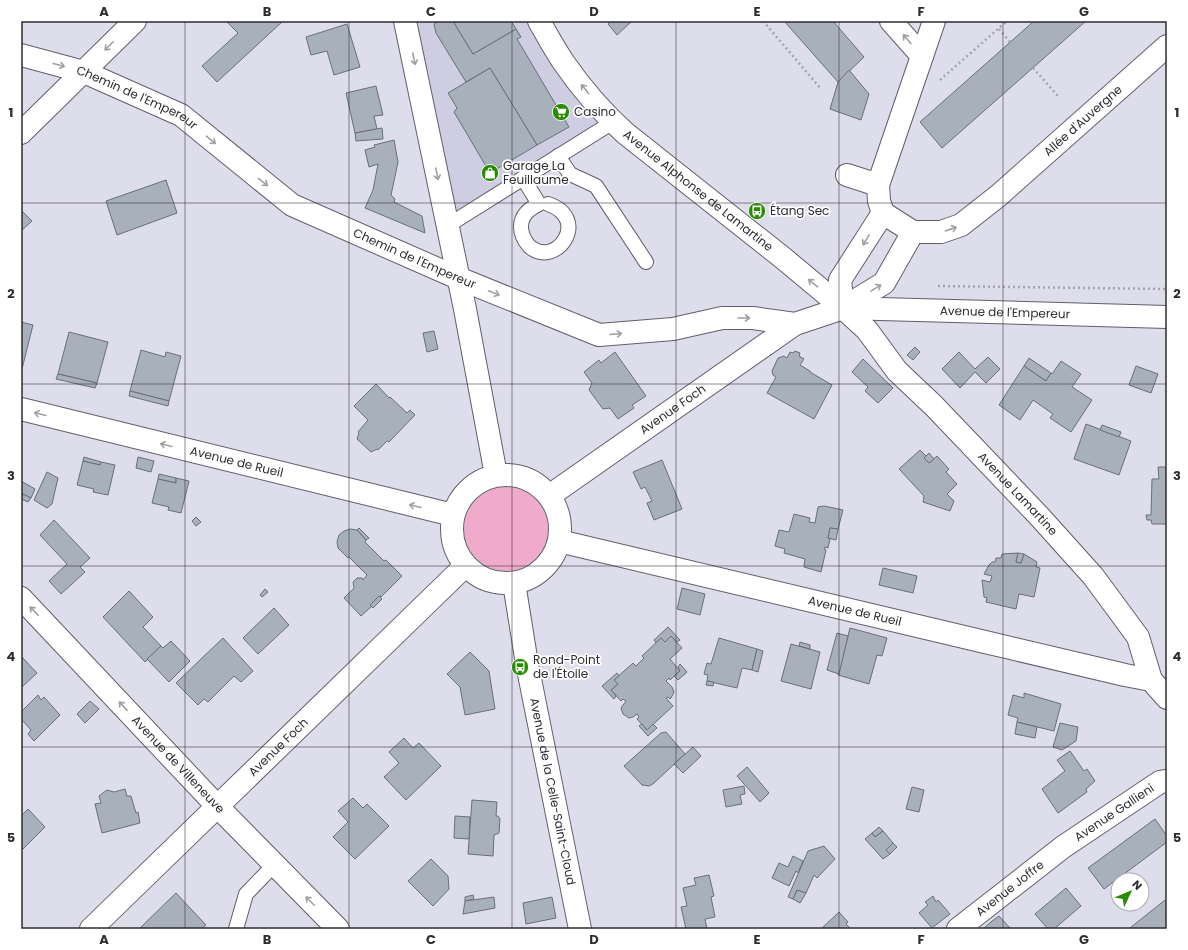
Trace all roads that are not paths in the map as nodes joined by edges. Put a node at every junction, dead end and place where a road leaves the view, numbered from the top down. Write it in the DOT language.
graph roads {
  1 [pos="135,21"];
  2 [pos="405,21"];
  3 [pos="539,21"];
  4 [pos="891,21"];
  5 [pos="934,21"];
  6 [pos="1165,48"];
  7 [pos="21,55"];
  8 [pos="922,56"];
  9 [pos="84,72"];
  10 [pos="613,122"];
  11 [pos="21,132"];
  12 [pos="558,156"];
  13 [pos="847,175"];
  14 [pos="523,178"];
  15 [pos="878,185"];
  16 [pos="548,204"];
  17 [pos="883,213"];
  18 [pos="447,226"];
  19 [pos="912,232"];
  20 [pos="646,262"];
  21 [pos="458,278"];
  22 [pos="843,308"];
  23 [pos="1167,317"];
  24 [pos="795,324"];
  25 [pos="21,410"];
  26 [pos="496,475"];
  27 [pos="549,496"];
  28 [pos="453,515"];
  29 [pos="559,541"];
  30 [pos="465,566"];
  31 [pos="514,583"];
  32 [pos="21,598"];
  33 [pos="1151,680"];
  34 [pos="1167,698"];
  35 [pos="1167,781"];
  36 [pos="217,806"];
  37 [pos="1063,847"];
  38 [pos="274,865"];
  39 [pos="92,929"];
  40 [pos="236,929"];
  41 [pos="338,929"];
  42 [pos="580,929"];
  43 [pos="958,929"];
  1 -- 9 [label="street, one-way"];
  2 -- 18 [label="street, one-way"];
  10 -- 3 [label="street, Avenue Alphonse de Lamartine, one-way"];
  8 -- 4 [label="street, one-way"];
  5 -- 8 [label="street"];
  19 -- 6 [label="street, Allée d'Auvergne, one-way"];
  7 -- 9 [label="street, Chemin de l'Empereur, one-way"];
  8 -- 15 [label="street"];
  9 -- 11 [label="street"];
  9 -- 21 [label="street, Chemin de l'Empereur, one-way"];
  10 -- 12 [label="lane"];
  22 -- 10 [label="street, Avenue Alphonse de Lamartine, one-way"];
  12 -- 14 [label="lane"];
  12 -- 20 [label="lane"];
  13 -- 15 [label="street"];
  14 -- 16 [label="lane"];
  14 -- 18 [label="lane"];
  15 -- 17 [label="street"];
  17 -- 19 [label="street"];
  17 -- 22 [label="street, one-way"];
  18 -- 21 [label="street"];
  22 -- 19 [label="street, one-way"];
  21 -- 24 [label="street, Chemin de l'Empereur, one-way"];
  21 -- 26 [label="street"];
  22 -- 23 [label="street, Avenue de l'Empereur"];
  22 -- 24 [label="street, Chemin de l'Empereur"];
  22 -- 33 [label="street, Avenue Lamartine"];
  24 -- 27 [label="street, Avenue Foch"];
  28 -- 25 [label="street, Avenue de Rueil, one-way"];
  26 -- 27 [label="street"];
  26 -- 28 [label="street"];
  27 -- 29 [label="street"];
  28 -- 30 [label="street"];
  29 -- 31 [label="street"];
  29 -- 33 [label="street, Avenue de Rueil"];
  30 -- 31 [label="street"];
  30 -- 36 [label="street, Avenue Foch"];
  31 -- 42 [label="street, Avenue de la Celle-Saint-Cloud"];
  36 -- 32 [label="street, Avenue de Villeneuve, one-way"];
  33 -- 34 [label="street, Avenue Lamartine"];
  35 -- 37 [label="street, Avenue Gallieni"];
  36 -- 38 [label="street, Avenue de Villeneuve"];
  36 -- 39 [label="street, Avenue Foch"];
  37 -- 43 [label="street, Avenue Joffre"];
  38 -- 40 [label="lane"];
  41 -- 38 [label="street, Avenue de Villeneuve, one-way"];
}
